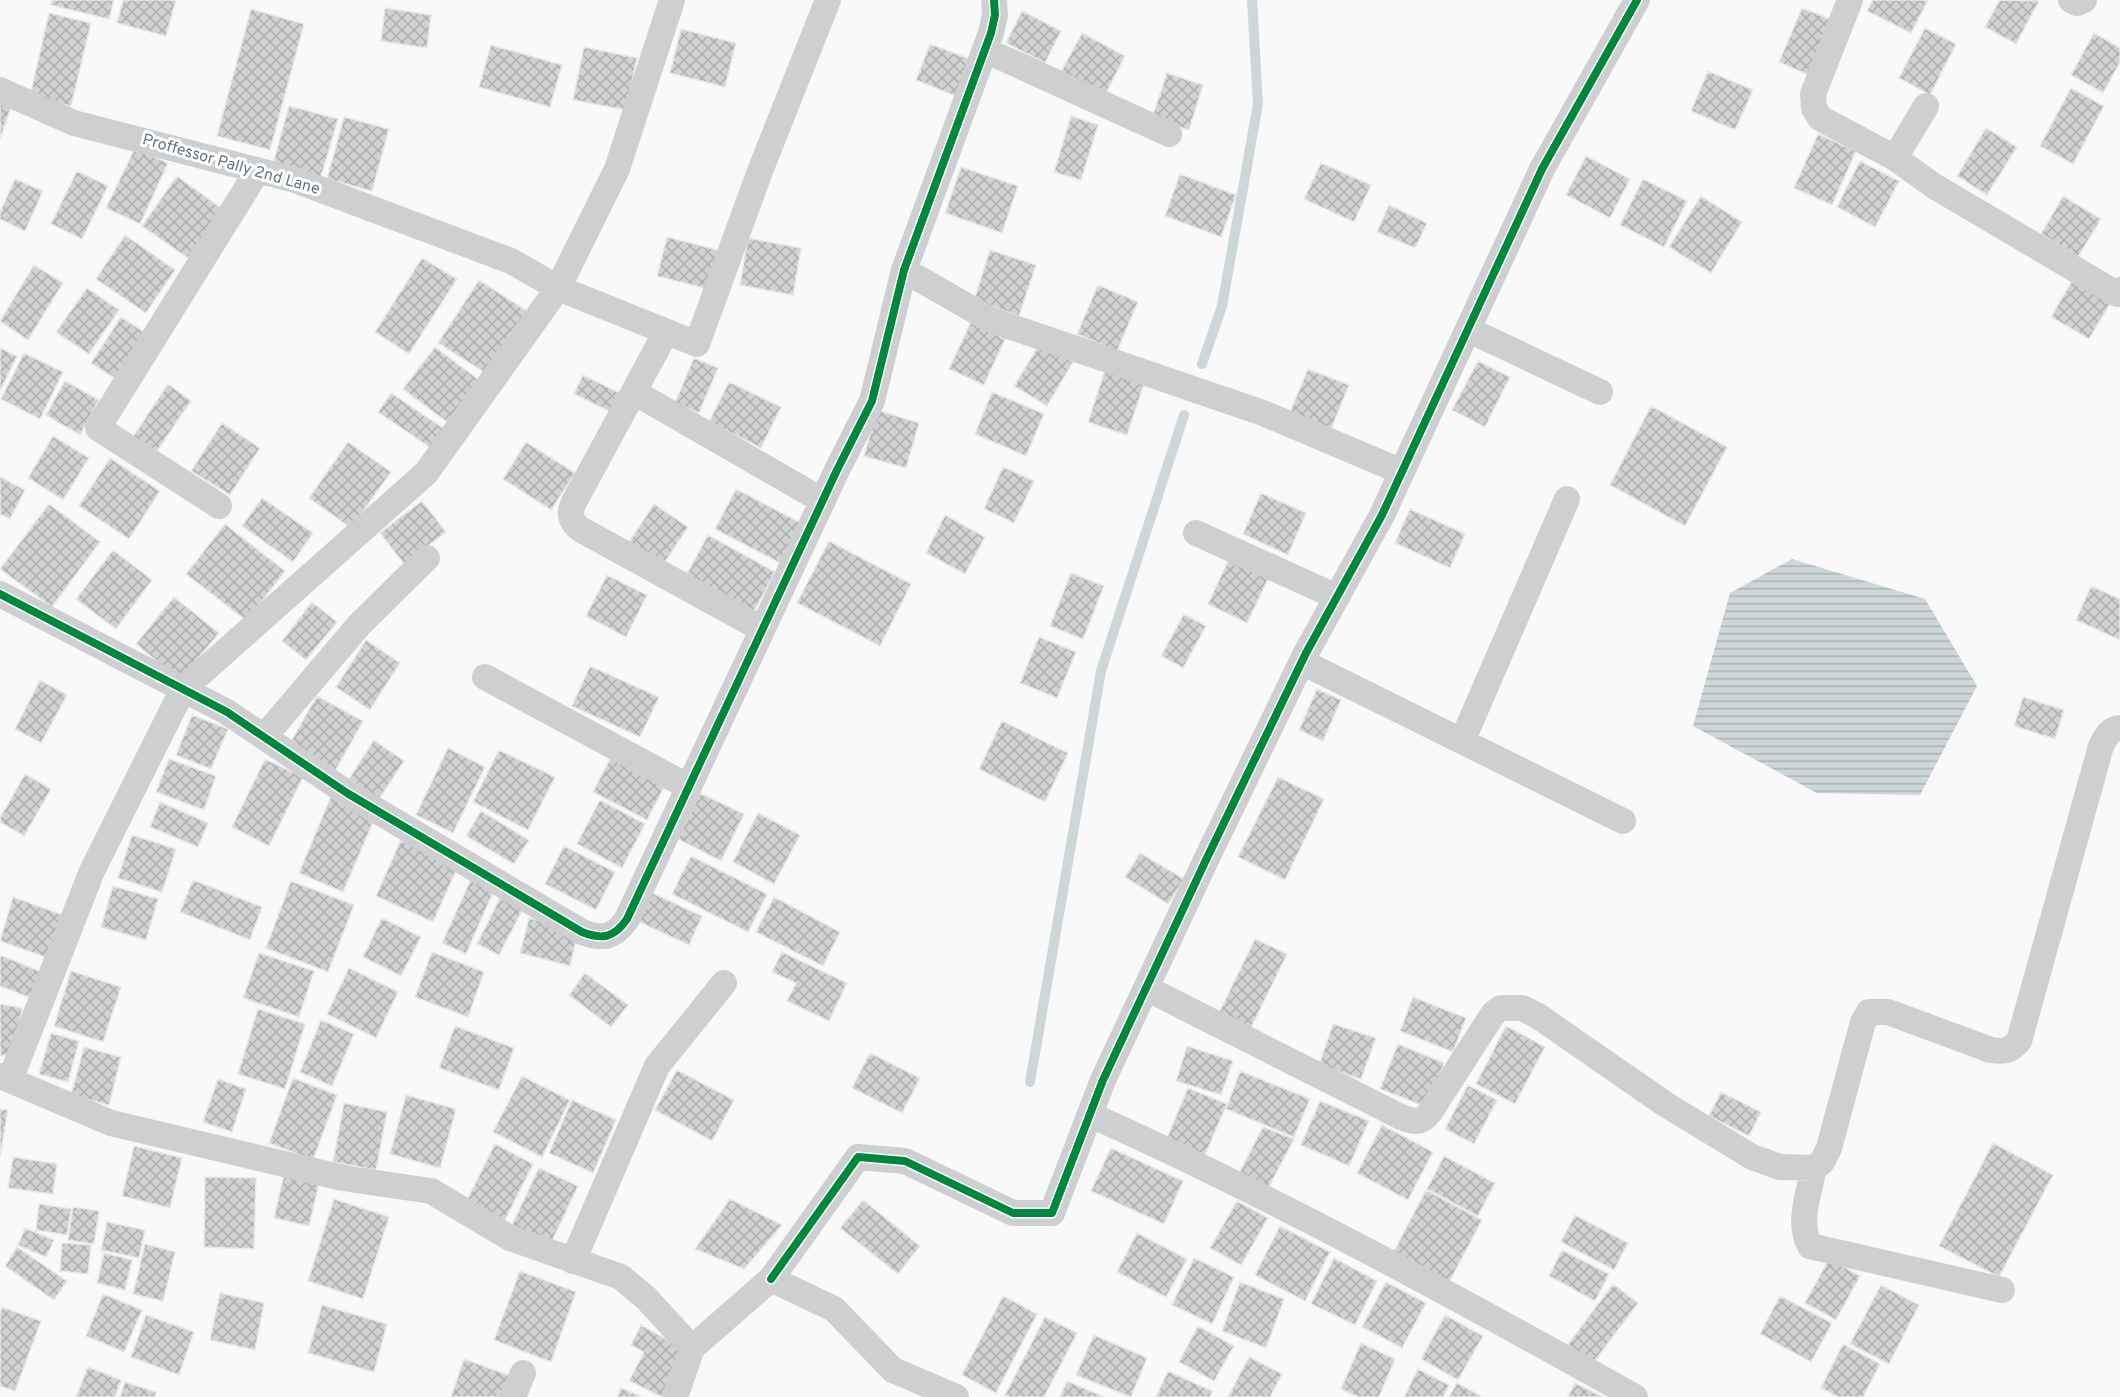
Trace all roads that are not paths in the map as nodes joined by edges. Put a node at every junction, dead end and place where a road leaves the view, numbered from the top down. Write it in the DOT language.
graph roads {
  1 [pos="672,0"];
  2 [pos="828,0"];
  3 [pos="994,0"];
  4 [pos="1637,0"];
  5 [pos="1850,0"];
  6 [pos="2071,0"];
  7 [pos="2084,0"];
  8 [pos="985,50"];
  9 [pos="0,90"];
  10 [pos="1926,106"];
  11 [pos="1169,134"];
  12 [pos="1895,158"];
  13 [pos="258,170"];
  14 [pos="904,270"];
  15 [pos="558,288"];
  16 [pos="2120,290"];
  17 [pos="1469,330"];
  18 [pos="666,332"];
  19 [pos="634,392"];
  20 [pos="1600,392"];
  21 [pos="1400,471"];
  22 [pos="1567,498"];
  23 [pos="823,501"];
  24 [pos="219,506"];
  25 [pos="1196,533"];
  26 [pos="427,558"];
  27 [pos="0,594"];
  28 [pos="1337,597"];
  29 [pos="762,629"];
  30 [pos="1302,662"];
  31 [pos="485,677"];
  32 [pos="183,689"];
  33 [pos="2120,728"];
  34 [pos="264,737"];
  35 [pos="1463,740"];
  36 [pos="689,788"];
  37 [pos="1623,821"];
  38 [pos="724,983"];
  39 [pos="1146,988"];
  40 [pos="5,1078"];
  41 [pos="1090,1115"];
  42 [pos="1814,1168"];
  43 [pos="573,1261"];
  44 [pos="771,1279"];
  45 [pos="2002,1290"];
  46 [pos="692,1348"];
  47 [pos="523,1373"];
  48 [pos="513,1397"];
  49 [pos="675,1397"];
  50 [pos="956,1397"];
  51 [pos="1635,1397"];
  1 -- 15 [label="street"];
  2 -- 18 [label="street, Proffessor Pally 2nd Lane"];
  3 -- 8 [label="street"];
  4 -- 17 [label="street"];
  5 -- 12 [label="street"];
  6 -- 7 [label="street"];
  8 -- 11 [label="street"];
  8 -- 14 [label="street"];
  9 -- 13 [label="street, Proffessor Pally 2nd Lane"];
  10 -- 12 [label="street"];
  12 -- 16 [label="street"];
  13 -- 15 [label="street, Proffessor Pally 2nd Lane"];
  13 -- 24 [label="street"];
  14 -- 21 [label="street"];
  14 -- 23 [label="street"];
  15 -- 18 [label="street, Proffessor Pally 2nd Lane"];
  15 -- 32 [label="street"];
  17 -- 20 [label="street"];
  17 -- 21 [label="street"];
  18 -- 19 [label="street"];
  19 -- 23 [label="street"];
  19 -- 29 [label="street"];
  21 -- 28 [label="street"];
  22 -- 35 [label="street"];
  23 -- 29 [label="street"];
  25 -- 28 [label="street"];
  26 -- 34 [label="street"];
  27 -- 32 [label="street"];
  28 -- 30 [label="street"];
  29 -- 36 [label="street"];
  30 -- 35 [label="street"];
  30 -- 39 [label="street"];
  31 -- 36 [label="street"];
  32 -- 34 [label="street"];
  32 -- 40 [label="street"];
  33 -- 42 [label="street"];
  34 -- 36 [label="street"];
  35 -- 37 [label="street"];
  38 -- 43 [label="street"];
  39 -- 41 [label="street"];
  39 -- 42 [label="street"];
  40 -- 43 [label="street"];
  41 -- 44 [label="street"];
  41 -- 51 [label="street"];
  42 -- 45 [label="street"];
  43 -- 46 [label="street"];
  44 -- 46 [label="street"];
  44 -- 50 [label="street"];
  46 -- 49 [label="street"];
  47 -- 48 [label="street"];
}
